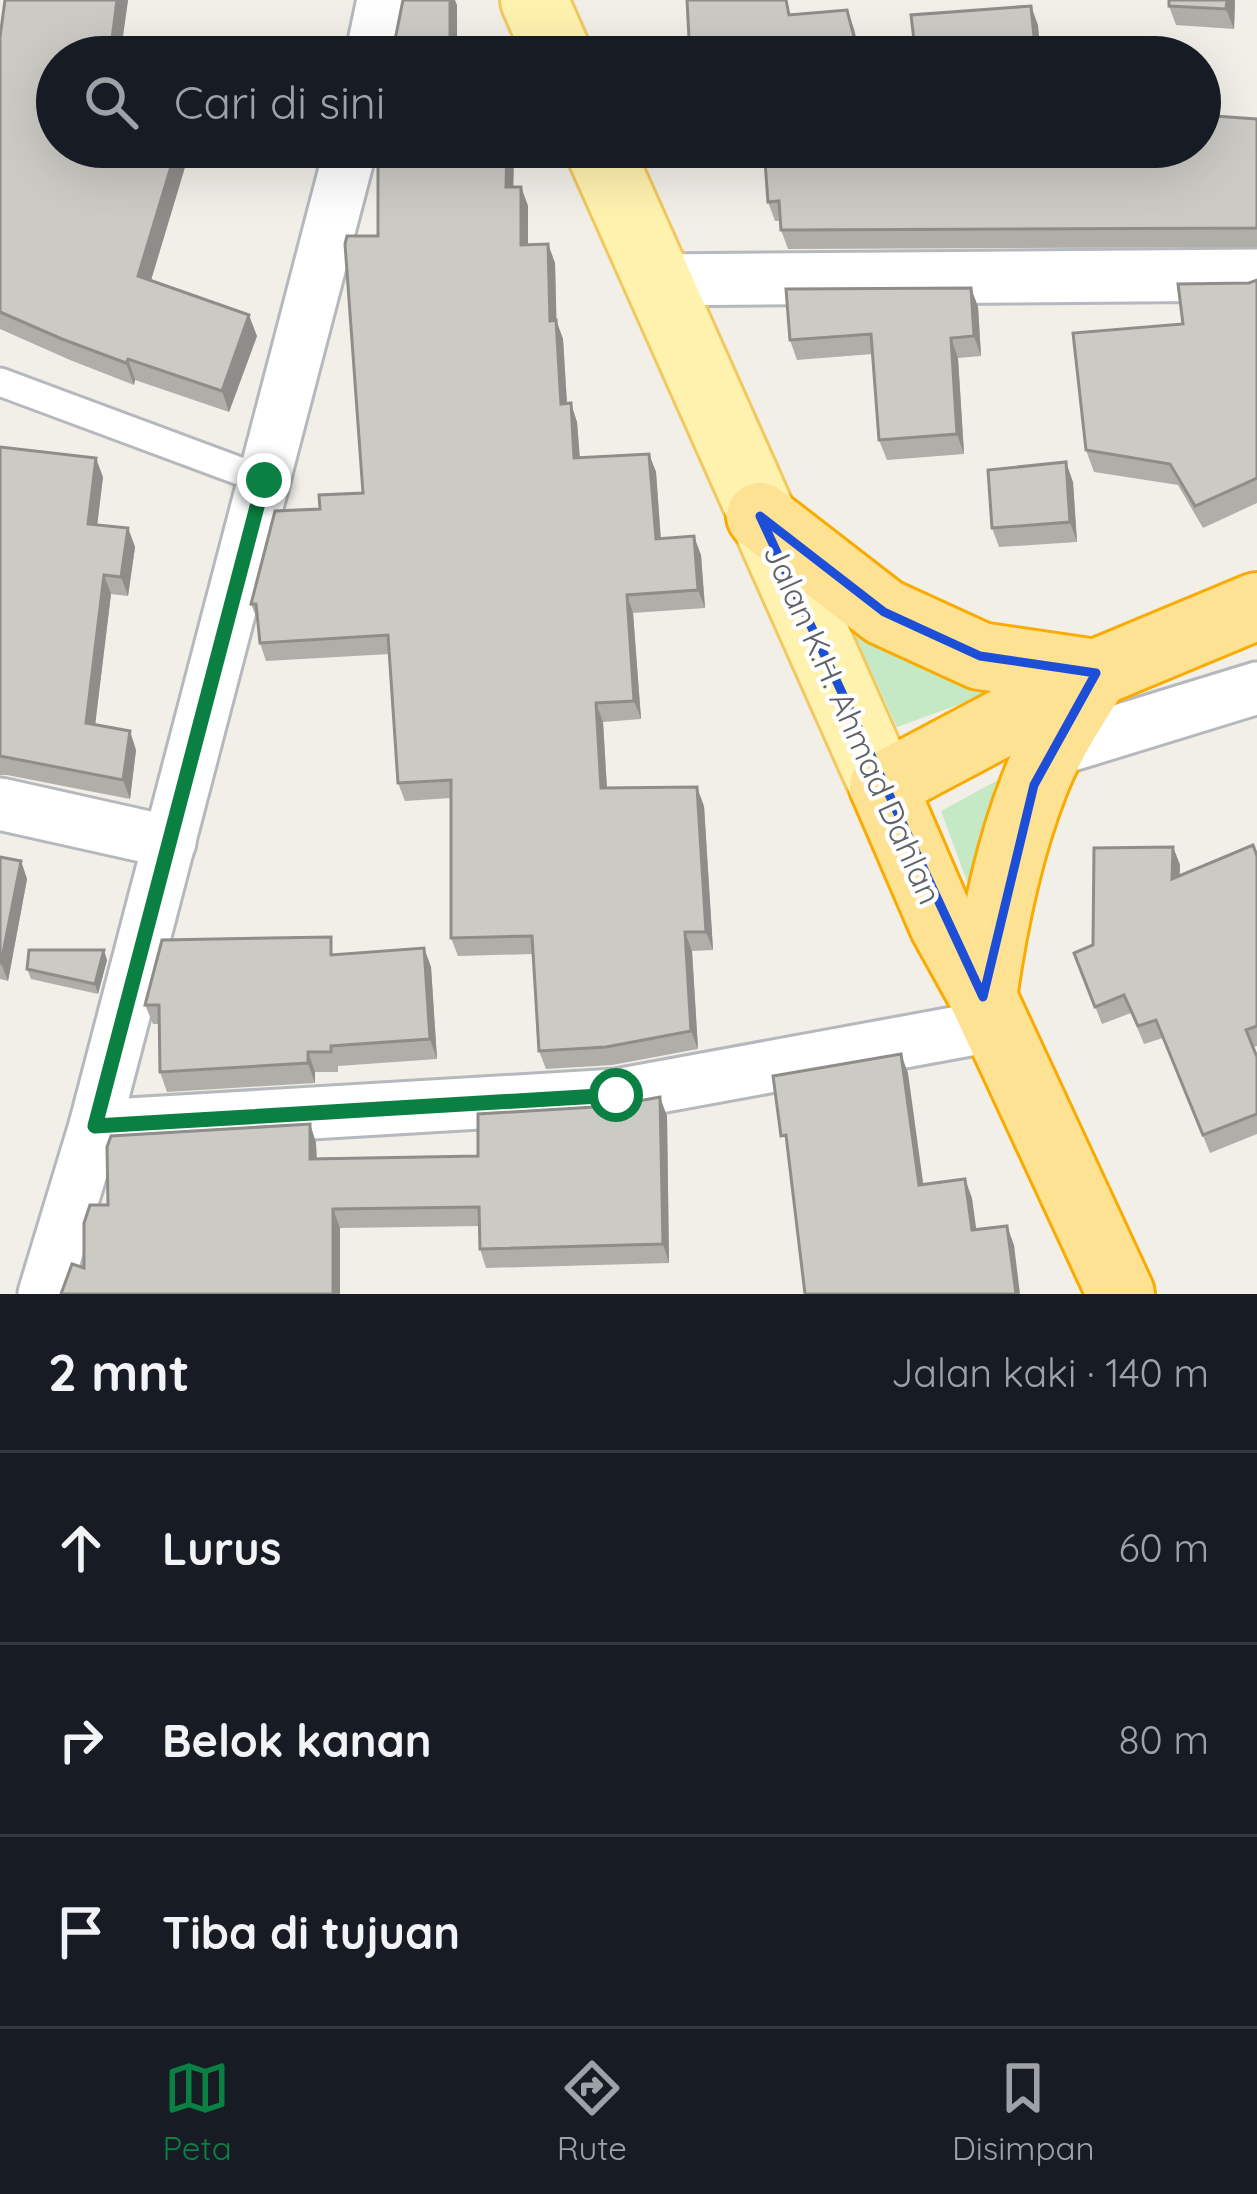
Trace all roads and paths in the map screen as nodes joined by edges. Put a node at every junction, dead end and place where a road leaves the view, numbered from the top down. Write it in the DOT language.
graph roads {
  1 [pos="383,0"];
  2 [pos="534,0"];
  3 [pos="375,36"];
  4 [pos="550,36"];
  5 [pos="346,168"];
  6 [pos="607,168"];
  7 [pos="1257,275"];
  8 [pos="656,280"];
  9 [pos="0,382"];
  10 [pos="264,480"];
  11 [pos="760,516"];
  12 [pos="1257,606"];
  13 [pos="1096,673"];
  14 [pos="1257,688"];
  15 [pos="1052,751"];
  16 [pos="883,786"];
  17 [pos="0,805"];
  18 [pos="170,842"];
  19 [pos="990,1011"];
  20 [pos="95,1126"];
  21 [pos="44,1294"];
  22 [pos="1120,1294"];
  1 -- 3 [label="street"];
  2 -- 4 [label="main road"];
  5 -- 10 [label="street"];
  6 -- 8 [label="main road, Jalan K.H. Ahmad Dahlan"];
  7 -- 8 [label="street"];
  8 -- 11 [label="main road, Jalan K.H. Ahmad Dahlan"];
  9 -- 10 [label="lane"];
  10 -- 18 [label="street"];
  11 -- 13 [label="highway"];
  11 -- 16 [label="main road, Jalan K.H. Ahmad Dahlan"];
  12 -- 13 [label="highway"];
  13 -- 15 [label="highway"];
  13 -- 16 [label="highway"];
  14 -- 15 [label="street"];
  15 -- 19 [label="highway"];
  16 -- 19 [label="highway, Jalan K.H. Ahmad Dahlan"];
  17 -- 18 [label="street"];
  18 -- 20 [label="street"];
  19 -- 20 [label="street"];
  19 -- 22 [label="highway, Jalan K.H. Ahmad Dahlan"];
  20 -- 21 [label="street"];
}
